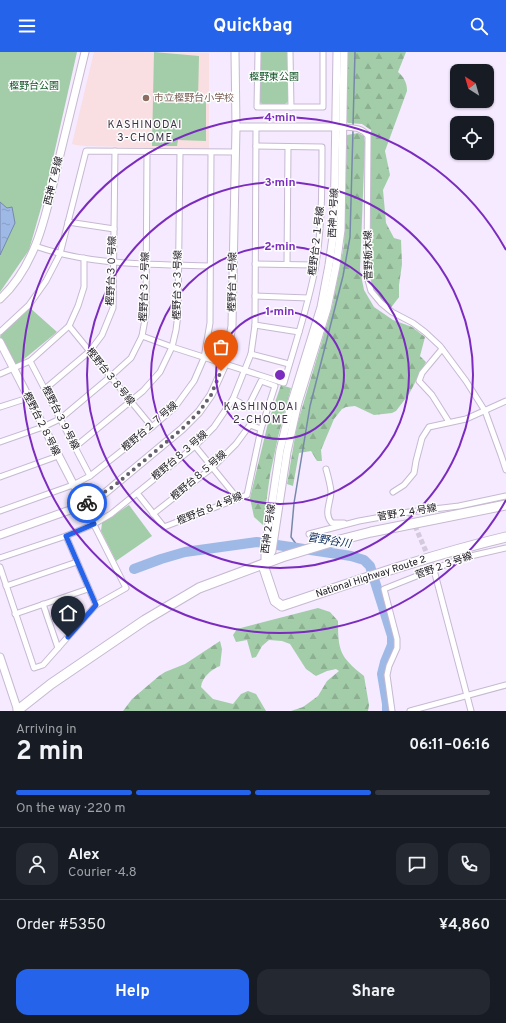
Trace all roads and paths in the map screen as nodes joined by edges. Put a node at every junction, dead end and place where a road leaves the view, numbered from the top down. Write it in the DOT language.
graph roads {
  1 [pos="85,52"];
  2 [pos="235,52"];
  3 [pos="258,52"];
  4 [pos="290,52"];
  5 [pos="323,52"];
  6 [pos="337,52"];
  7 [pos="344,52"];
  8 [pos="291,107"];
  9 [pos="236,127"];
  10 [pos="256,127"];
  11 [pos="343,127"];
  12 [pos="256,146"];
  13 [pos="288,148"];
  14 [pos="115,151"];
  15 [pos="147,152"];
  16 [pos="180,152"];
  17 [pos="235,152"];
  18 [pos="211,153"];
  19 [pos="68,222"];
  20 [pos="114,229"];
  21 [pos="36,246"];
  22 [pos="60,254"];
  23 [pos="84,258"];
  24 [pos="113,263"];
  25 [pos="146,264"];
  26 [pos="255,264"];
  27 [pos="287,264"];
  28 [pos="178,265"];
  29 [pos="316,265"];
  30 [pos="210,266"];
  31 [pos="255,296"];
  32 [pos="308,298"];
  33 [pos="0,299"];
  34 [pos="255,325"];
  35 [pos="69,326"];
  36 [pos="0,332"];
  37 [pos="298,332"];
  38 [pos="142,336"];
  39 [pos="0,342"];
  40 [pos="172,347"];
  41 [pos="442,349"];
  42 [pos="90,351"];
  43 [pos="251,354"];
  44 [pos="204,358"];
  45 [pos="30,361"];
  46 [pos="225,364"];
  47 [pos="289,364"];
  48 [pos="13,369"];
  49 [pos="245,370"];
  50 [pos="0,374"];
  51 [pos="110,377"];
  52 [pos="45,389"];
  53 [pos="28,398"];
  54 [pos="233,399"];
  55 [pos="506,401"];
  56 [pos="130,402"];
  57 [pos="0,407"];
  58 [pos="485,412"];
  59 [pos="60,419"];
  60 [pos="449,422"];
  61 [pos="43,427"];
  62 [pos="152,427"];
  63 [pos="261,429"];
  64 [pos="0,442"];
  65 [pos="195,446"];
  66 [pos="75,447"];
  67 [pos="58,456"];
  68 [pos="213,467"];
  69 [pos="326,469"];
  70 [pos="506,470"];
  71 [pos="90,476"];
  72 [pos="0,477"];
  73 [pos="73,485"];
  74 [pos="393,492"];
  75 [pos="137,493"];
  76 [pos="506,496"];
  77 [pos="238,499"];
  78 [pos="84,505"];
  79 [pos="506,505"];
  80 [pos="0,511"];
  81 [pos="153,514"];
  82 [pos="351,523"];
  83 [pos="94,524"];
  84 [pos="309,534"];
  85 [pos="0,535"];
  86 [pos="66,536"];
  87 [pos="506,537"];
  88 [pos="506,548"];
  89 [pos="0,558"];
  90 [pos="77,562"];
  91 [pos="265,564"];
  92 [pos="0,567"];
  93 [pos="434,570"];
  94 [pos="6,586"];
  95 [pos="88,589"];
  96 [pos="43,604"];
  97 [pos="96,605"];
  98 [pos="15,614"];
  99 [pos="58,648"];
  100 [pos="0,657"];
  101 [pos="506,685"];
  102 [pos="467,696"];
  103 [pos="18,711"];
  104 [pos="392,711"];
  105 [pos="410,711"];
  106 [pos="471,711"];
  1 -- 21 [label="street, 西神７号線"];
  2 -- 9 [label="street, 樫野台１号線"];
  3 -- 8 [label="street"];
  4 -- 8 [label="street"];
  5 -- 8 [label="street"];
  6 -- 11 [label="street, 西神２号線"];
  7 -- 11 [label="street, 西神２号線"];
  9 -- 10 [label="street"];
  9 -- 17 [label="street, 樫野台１号線"];
  10 -- 11 [label="street"];
  10 -- 12 [label="street, 樫野台８３号線"];
  11 -- 41 [label="street, 菅野栃木線"];
  11 -- 91 [label="street, 西神２号線"];
  12 -- 13 [label="street, 樫野台２１号線"];
  12 -- 26 [label="street, 樫野台８３号線"];
  13 -- 27 [label="street"];
  13 -- 29 [label="street, 樫野台２１号線"];
  14 -- 15 [label="street"];
  14 -- 19 [label="street"];
  14 -- 20 [label="street, 樫野台３０号線"];
  15 -- 16 [label="street"];
  15 -- 25 [label="street, 樫野台３２号線"];
  16 -- 18 [label="street"];
  16 -- 28 [label="street, 樫野台３３号線"];
  17 -- 18 [label="street"];
  17 -- 46 [label="street, 樫野台１号線"];
  18 -- 30 [label="street, 樫野台２７号線"];
  19 -- 20 [label="street"];
  19 -- 22 [label="street"];
  20 -- 24 [label="street, 樫野台３０号線"];
  21 -- 22 [label="street"];
  21 -- 33 [label="street, 西神７号線"];
  22 -- 23 [label="street"];
  22 -- 36 [label="street"];
  23 -- 24 [label="street"];
  23 -- 35 [label="street"];
  24 -- 25 [label="street"];
  24 -- 42 [label="street, 樫野台３０号線"];
  25 -- 28 [label="street"];
  25 -- 38 [label="street, 樫野台３２号線"];
  26 -- 27 [label="street"];
  26 -- 31 [label="street, 樫野台８３号線"];
  27 -- 29 [label="street"];
  28 -- 30 [label="street"];
  28 -- 40 [label="street, 樫野台３３号線"];
  29 -- 32 [label="street, 樫野台２１号線"];
  30 -- 44 [label="street, 樫野台２７号線"];
  31 -- 32 [label="street"];
  31 -- 34 [label="street, 樫野台８３号線"];
  32 -- 37 [label="street, 樫野台２１号線"];
  34 -- 37 [label="street"];
  34 -- 43 [label="street, 樫野台８３号線"];
  35 -- 42 [label="street, 樫野台３８号線"];
  35 -- 45 [label="street"];
  37 -- 47 [label="street, 樫野台２１号線"];
  38 -- 40 [label="street, 樫野台２１号線"];
  38 -- 51 [label="street, 樫野台３２号線"];
  39 -- 48 [label="street, 樫野台２８号線"];
  40 -- 44 [label="street, 樫野台２１号線"];
  40 -- 56 [label="street, 樫野台３３号線"];
  41 -- 58 [label="street, 菅野栃木線"];
  41 -- 60 [label="street"];
  42 -- 51 [label="street, 樫野台３８号線"];
  42 -- 52 [label="street, 樫野台３０号線"];
  43 -- 47 [label="street"];
  43 -- 49 [label="street, 樫野台８３号線"];
  44 -- 46 [label="street, 樫野台２１号線"];
  44 -- 62 [label="street, 樫野台２７号線"];
  45 -- 48 [label="street"];
  45 -- 52 [label="street, 樫野台３９号線"];
  46 -- 49 [label="street, 樫野台２１号線"];
  46 -- 78 [label="street, 樫野台１号線"];
  47 -- 49 [label="street, 樫野台２１号線"];
  48 -- 50 [label="street"];
  48 -- 53 [label="street, 樫野台２８号線"];
  49 -- 54 [label="street, 樫野台８３号線"];
  51 -- 56 [label="street, 樫野台３８号線"];
  51 -- 59 [label="street, 樫野台３２号線"];
  52 -- 59 [label="street, 樫野台３９号線"];
  53 -- 57 [label="street"];
  53 -- 61 [label="street, 樫野台２８号線"];
  54 -- 63 [label="street, 樫野台８４号線"];
  54 -- 65 [label="street, 樫野台８３号線"];
  55 -- 58 [label="street"];
  56 -- 62 [label="street, 樫野台３８号線"];
  56 -- 66 [label="street, 樫野台３３号線"];
  58 -- 60 [label="street"];
  58 -- 70 [label="street, 菅野栃木線"];
  59 -- 61 [label="street, 樫野台３２号線"];
  59 -- 66 [label="street, 樫野台３９号線"];
  60 -- 74 [label="street"];
  61 -- 64 [label="street, 樫野台３２号線"];
  61 -- 67 [label="street, 樫野台２８号線"];
  62 -- 71 [label="street, 樫野台２７号線"];
  63 -- 68 [label="street, 樫野台８５号線"];
  63 -- 77 [label="street, 樫野台８４号線"];
  65 -- 68 [label="street"];
  65 -- 75 [label="street, 樫野台８３号線"];
  66 -- 71 [label="street, 樫野台３９号線"];
  67 -- 72 [label="street"];
  67 -- 73 [label="street, 樫野台２８号線"];
  68 -- 77 [label="street"];
  68 -- 81 [label="street, 樫野台８５号線"];
  69 -- 82 [label="street"];
  71 -- 73 [label="street, 樫野台２７号線"];
  73 -- 78 [label="street, 樫野台２８号線"];
  73 -- 80 [label="street, 樫野台２７号線"];
  75 -- 81 [label="street, 樫野台８４号線"];
  75 -- 83 [label="street, 樫野台８３号線"];
  76 -- 82 [label="street, 菅野２４号線"];
  77 -- 81 [label="street, 樫野台８４号線"];
  78 -- 83 [label="street"];
  78 -- 85 [label="street, 樫野台１号線"];
  79 -- 91 [label="highway"];
  82 -- 84 [label="street, 菅野２４号線"];
  83 -- 86 [label="street, 樫野台８３号線"];
  83 -- 97 [label="street"];
  86 -- 89 [label="street, 樫野台８３号線"];
  86 -- 90 [label="street"];
  87 -- 91 [label="highway, National Highway Route 2"];
  88 -- 93 [label="street, 菅野２３号線"];
  90 -- 94 [label="street"];
  90 -- 95 [label="street"];
  91 -- 103 [label="highway"];
  92 -- 94 [label="street"];
  93 -- 102 [label="street"];
  93 -- 104 [label="street, 菅野２３号線"];
  94 -- 98 [label="street"];
  95 -- 96 [label="street"];
  95 -- 97 [label="street"];
  96 -- 98 [label="street"];
  96 -- 99 [label="street"];
  97 -- 99 [label="street"];
  98 -- 99 [label="street"];
  100 -- 103 [label="street"];
  101 -- 102 [label="street"];
  102 -- 105 [label="street"];
  102 -- 106 [label="street"];
}
